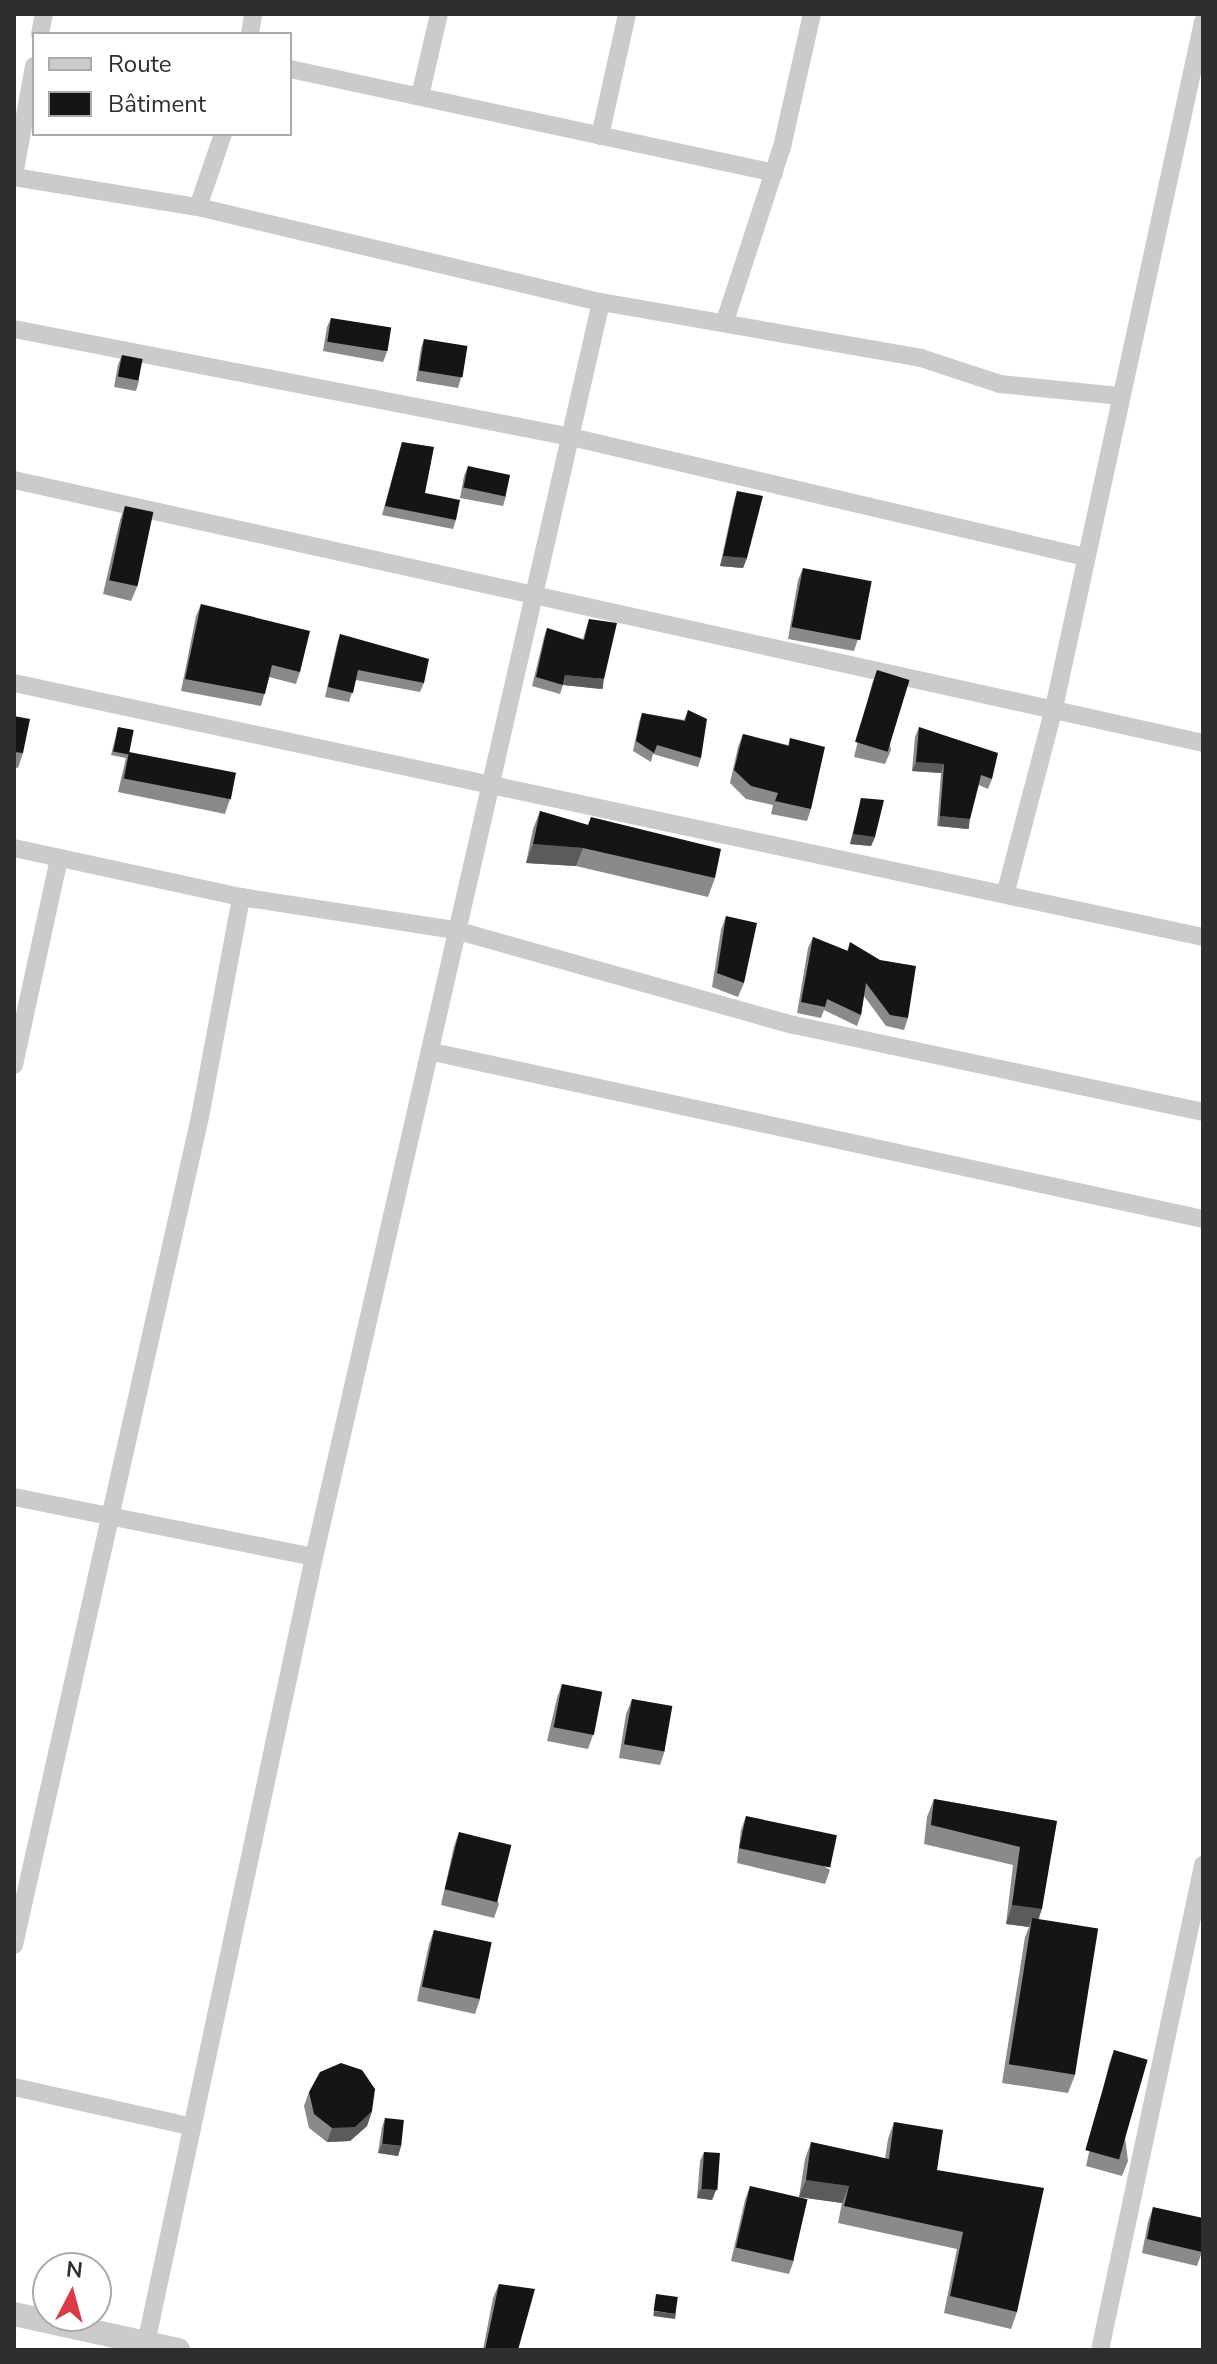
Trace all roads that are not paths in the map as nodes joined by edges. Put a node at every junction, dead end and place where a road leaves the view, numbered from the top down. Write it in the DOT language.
graph roads {
  1 [pos="439,14"];
  2 [pos="627,14"];
  3 [pos="812,14"];
  4 [pos="1203,22"];
  5 [pos="292,69"];
  6 [pos="32,77"];
  7 [pos="420,96"];
  8 [pos="222,136"];
  9 [pos="600,136"];
  10 [pos="774,173"];
  11 [pos="14,176"];
  12 [pos="198,207"];
  13 [pos="601,302"];
  14 [pos="725,321"];
  15 [pos="14,329"];
  16 [pos="1121,396"];
  17 [pos="571,437"];
  18 [pos="14,480"];
  19 [pos="1085,557"];
  20 [pos="538,595"];
  21 [pos="14,683"];
  22 [pos="1054,708"];
  23 [pos="1203,743"];
  24 [pos="495,786"];
  25 [pos="14,848"];
  26 [pos="59,858"];
  27 [pos="1006,891"];
  28 [pos="241,897"];
  29 [pos="455,930"];
  30 [pos="1203,937"];
  31 [pos="433,1052"];
  32 [pos="14,1065"];
  33 [pos="1203,1112"];
  34 [pos="1203,1219"];
  35 [pos="14,1497"];
  36 [pos="109,1519"];
  37 [pos="314,1557"];
  38 [pos="1203,1865"];
  39 [pos="14,1945"];
  40 [pos="14,2087"];
  41 [pos="188,2126"];
  42 [pos="14,2314"];
  43 [pos="146,2343"];
  44 [pos="178,2350"];
  45 [pos="1100,2350"];
  1 -- 7 [label="street"];
  2 -- 9 [label="street"];
  3 -- 10 [label="street"];
  4 -- 16 [label="street"];
  5 -- 7 [label="street"];
  6 -- 11 [label="street"];
  7 -- 9 [label="street"];
  8 -- 12 [label="street"];
  9 -- 10 [label="street"];
  10 -- 14 [label="street"];
  11 -- 12 [label="street"];
  12 -- 13 [label="street"];
  13 -- 14 [label="street"];
  13 -- 17 [label="street"];
  14 -- 16 [label="street"];
  15 -- 17 [label="street"];
  16 -- 19 [label="street"];
  17 -- 19 [label="street"];
  17 -- 20 [label="street"];
  18 -- 20 [label="street"];
  19 -- 22 [label="street"];
  20 -- 22 [label="street"];
  20 -- 24 [label="street"];
  21 -- 24 [label="street"];
  22 -- 23 [label="street"];
  22 -- 27 [label="street"];
  24 -- 27 [label="street"];
  24 -- 29 [label="street"];
  25 -- 26 [label="street"];
  26 -- 28 [label="street"];
  26 -- 32 [label="street"];
  27 -- 30 [label="street"];
  28 -- 29 [label="street"];
  28 -- 36 [label="street"];
  29 -- 31 [label="street"];
  29 -- 33 [label="street"];
  31 -- 34 [label="street"];
  31 -- 37 [label="street"];
  35 -- 36 [label="street"];
  36 -- 37 [label="street"];
  36 -- 39 [label="street"];
  37 -- 41 [label="street"];
  38 -- 45 [label="street"];
  40 -- 41 [label="street"];
  41 -- 43 [label="street"];
  42 -- 43 [label="street"];
  43 -- 44 [label="street"];
}
